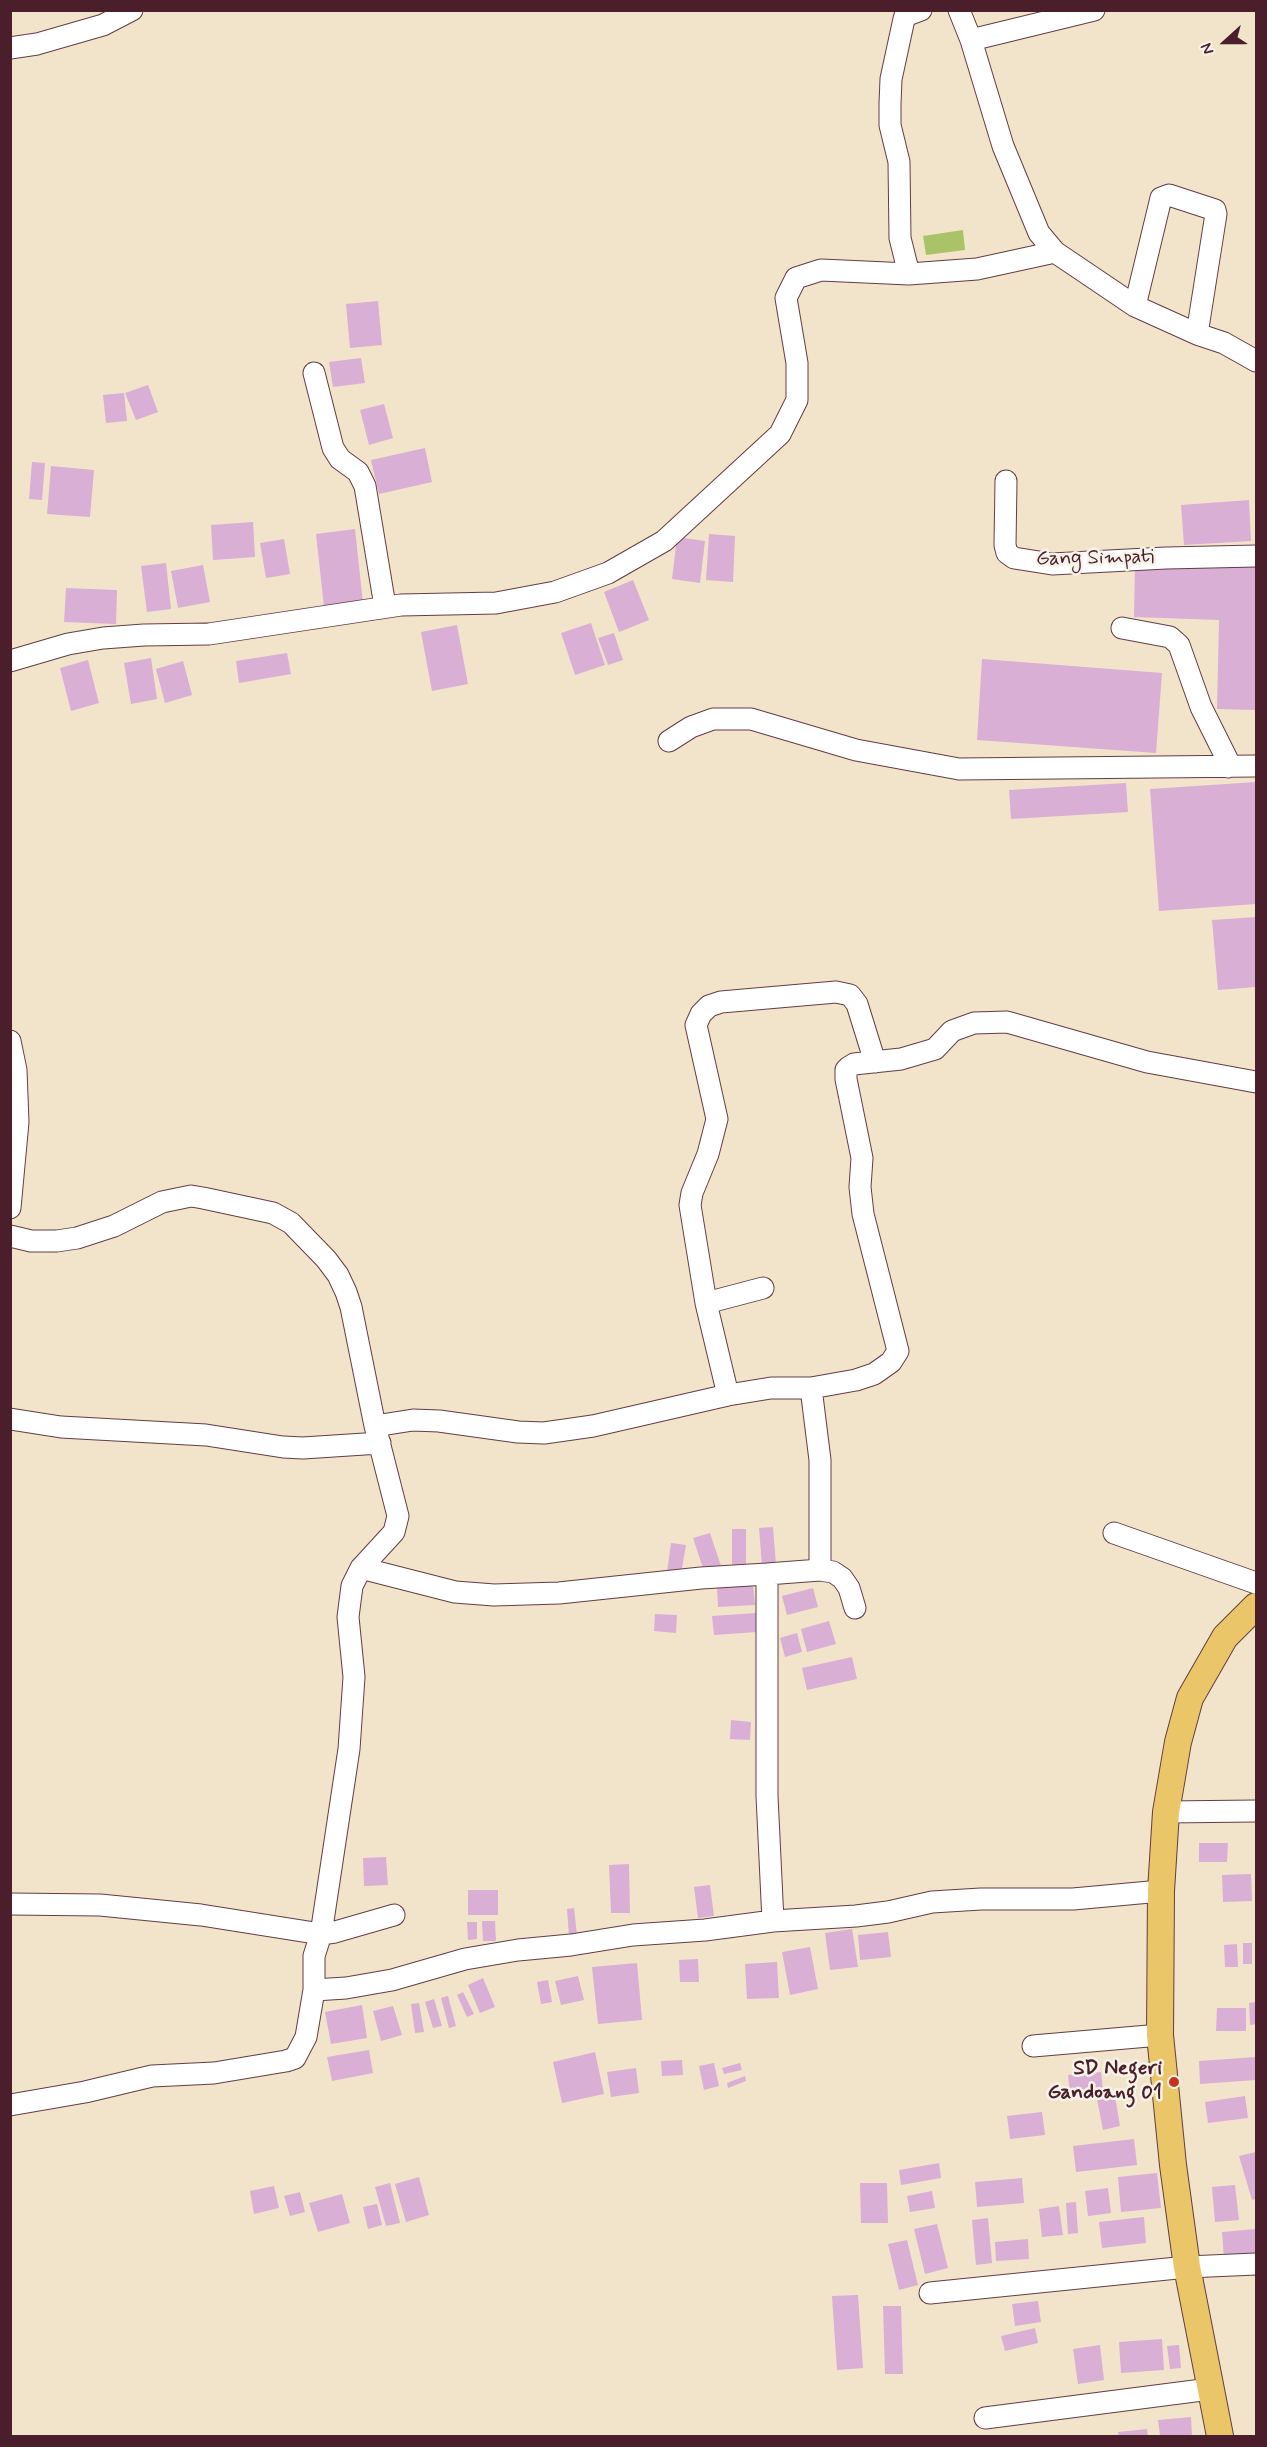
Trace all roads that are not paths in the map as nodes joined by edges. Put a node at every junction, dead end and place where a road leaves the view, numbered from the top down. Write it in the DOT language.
graph roads {
  1 [pos="132,10"];
  2 [pos="921,10"];
  3 [pos="959,10"];
  4 [pos="1094,10"];
  5 [pos="971,40"];
  6 [pos="10,48"];
  7 [pos="1055,252"];
  8 [pos="909,274"];
  9 [pos="1135,306"];
  10 [pos="1197,334"];
  11 [pos="1257,362"];
  12 [pos="314,373"];
  13 [pos="1006,481"];
  14 [pos="1257,556"];
  15 [pos="385,606"];
  16 [pos="1122,628"];
  17 [pos="10,661"];
  18 [pos="669,741"];
  19 [pos="1228,766"];
  20 [pos="1257,766"];
  21 [pos="10,1041"];
  22 [pos="875,1062"];
  23 [pos="1257,1082"];
  24 [pos="11,1200"];
  25 [pos="10,1236"];
  26 [pos="763,1288"];
  27 [pos="706,1302"];
  28 [pos="811,1388"];
  29 [pos="728,1395"];
  30 [pos="10,1419"];
  31 [pos="377,1434"];
  32 [pos="1114,1533"];
  33 [pos="361,1568"];
  34 [pos="820,1570"];
  35 [pos="767,1575"];
  36 [pos="1257,1582"];
  37 [pos="1257,1606"];
  38 [pos="855,1608"];
  39 [pos="1257,1811"];
  40 [pos="1166,1812"];
  41 [pos="1161,1891"];
  42 [pos="10,1904"];
  43 [pos="394,1915"];
  44 [pos="773,1921"];
  45 [pos="321,1934"];
  46 [pos="314,1990"];
  47 [pos="1160,2035"];
  48 [pos="1033,2046"];
  49 [pos="10,2105"];
  50 [pos="1257,2264"];
  51 [pos="1187,2267"];
  52 [pos="930,2293"];
  53 [pos="1210,2389"];
  54 [pos="985,2418"];
  55 [pos="1220,2436"];
  1 -- 6 [label="street"];
  2 -- 8 [label="street"];
  3 -- 5 [label="street"];
  4 -- 5 [label="street"];
  5 -- 7 [label="street"];
  7 -- 8 [label="street"];
  7 -- 9 [label="street"];
  8 -- 15 [label="street"];
  9 -- 10 [label="street"];
  9 -- 10 [label="street"];
  10 -- 11 [label="street"];
  12 -- 15 [label="street"];
  13 -- 14 [label="street, Gang Simpati"];
  15 -- 17 [label="street"];
  16 -- 19 [label="street"];
  18 -- 19 [label="street"];
  19 -- 20 [label="street"];
  21 -- 24 [label="street"];
  22 -- 23 [label="street"];
  22 -- 27 [label="street"];
  22 -- 28 [label="street"];
  25 -- 31 [label="street"];
  26 -- 27 [label="street"];
  27 -- 29 [label="street"];
  28 -- 29 [label="street"];
  28 -- 34 [label="street"];
  29 -- 31 [label="street"];
  30 -- 31 [label="street"];
  31 -- 33 [label="street"];
  32 -- 36 [label="street"];
  33 -- 35 [label="street"];
  33 -- 45 [label="street"];
  34 -- 35 [label="street"];
  34 -- 38 [label="street"];
  35 -- 44 [label="street"];
  37 -- 40 [label="main road"];
  39 -- 40 [label="street"];
  40 -- 41 [label="main road"];
  41 -- 44 [label="street"];
  41 -- 47 [label="main road"];
  42 -- 45 [label="street"];
  43 -- 45 [label="street"];
  44 -- 46 [label="street"];
  45 -- 46 [label="street"];
  46 -- 49 [label="street"];
  47 -- 48 [label="street"];
  47 -- 51 [label="main road"];
  50 -- 51 [label="street"];
  51 -- 52 [label="street"];
  51 -- 53 [label="main road"];
  53 -- 54 [label="street"];
  53 -- 55 [label="main road"];
}
